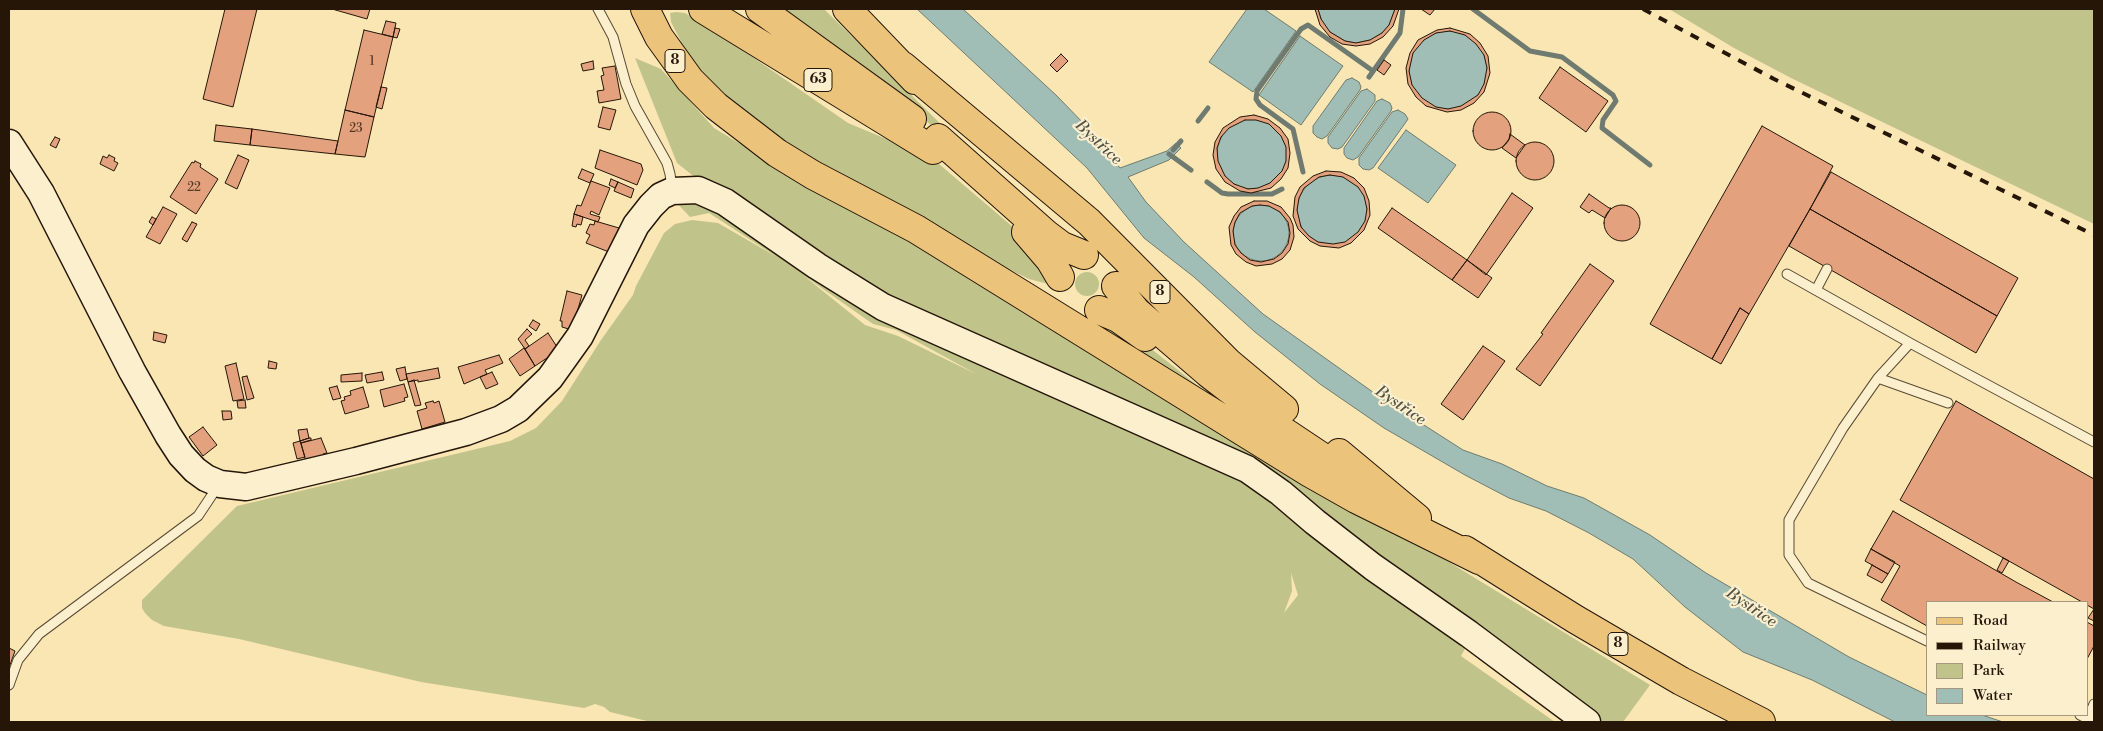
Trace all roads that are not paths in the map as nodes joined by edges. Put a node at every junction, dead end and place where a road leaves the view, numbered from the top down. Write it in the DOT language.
graph roads {
  1 [pos="598,9"];
  2 [pos="645,9"];
  3 [pos="703,9"];
  4 [pos="760,9"];
  5 [pos="848,9"];
  6 [pos="903,66"];
  7 [pos="9,143"];
  8 [pos="935,144"];
  9 [pos="672,191"];
  10 [pos="916,230"];
  11 [pos="1093,258"];
  12 [pos="1827,269"];
  13 [pos="1786,274"];
  14 [pos="1060,285"];
  15 [pos="1116,286"];
  16 [pos="1816,290"];
  17 [pos="1099,310"];
  18 [pos="1910,343"];
  19 [pos="1878,378"];
  20 [pos="1948,403"];
  21 [pos="2094,442"];
  22 [pos="220,484"];
  23 [pos="1411,520"];
  24 [pos="1926,641"];
  25 [pos="9,686"];
  26 [pos="2094,704"];
  27 [pos="2087,718"];
  28 [pos="1587,722"];
  29 [pos="1761,722"];
  1 -- 9 [label="lane"];
  2 -- 10 [label="main road, 8"];
  3 -- 8 [label="main road, 63"];
  4 -- 8 [label="main road, 63"];
  5 -- 6 [label="main road, 8"];
  6 -- 11 [label="main road"];
  6 -- 23 [label="main road, 8"];
  7 -- 22 [label="street"];
  8 -- 11 [label="main road, 63"];
  8 -- 14 [label="main road, 63"];
  9 -- 22 [label="street"];
  9 -- 28 [label="street"];
  10 -- 14 [label="main road"];
  10 -- 23 [label="main road, 8"];
  11 -- 14 [label="main road"];
  11 -- 15 [label="main road"];
  12 -- 16 [label="lane"];
  13 -- 16 [label="lane"];
  14 -- 17 [label="main road"];
  15 -- 17 [label="main road"];
  15 -- 23 [label="main road"];
  16 -- 18 [label="lane"];
  17 -- 23 [label="main road"];
  18 -- 19 [label="lane"];
  18 -- 21 [label="lane"];
  19 -- 20 [label="lane"];
  19 -- 24 [label="lane"];
  22 -- 25 [label="lane"];
  23 -- 29 [label="main road, 8"];
  26 -- 27 [label="lane"];
}
